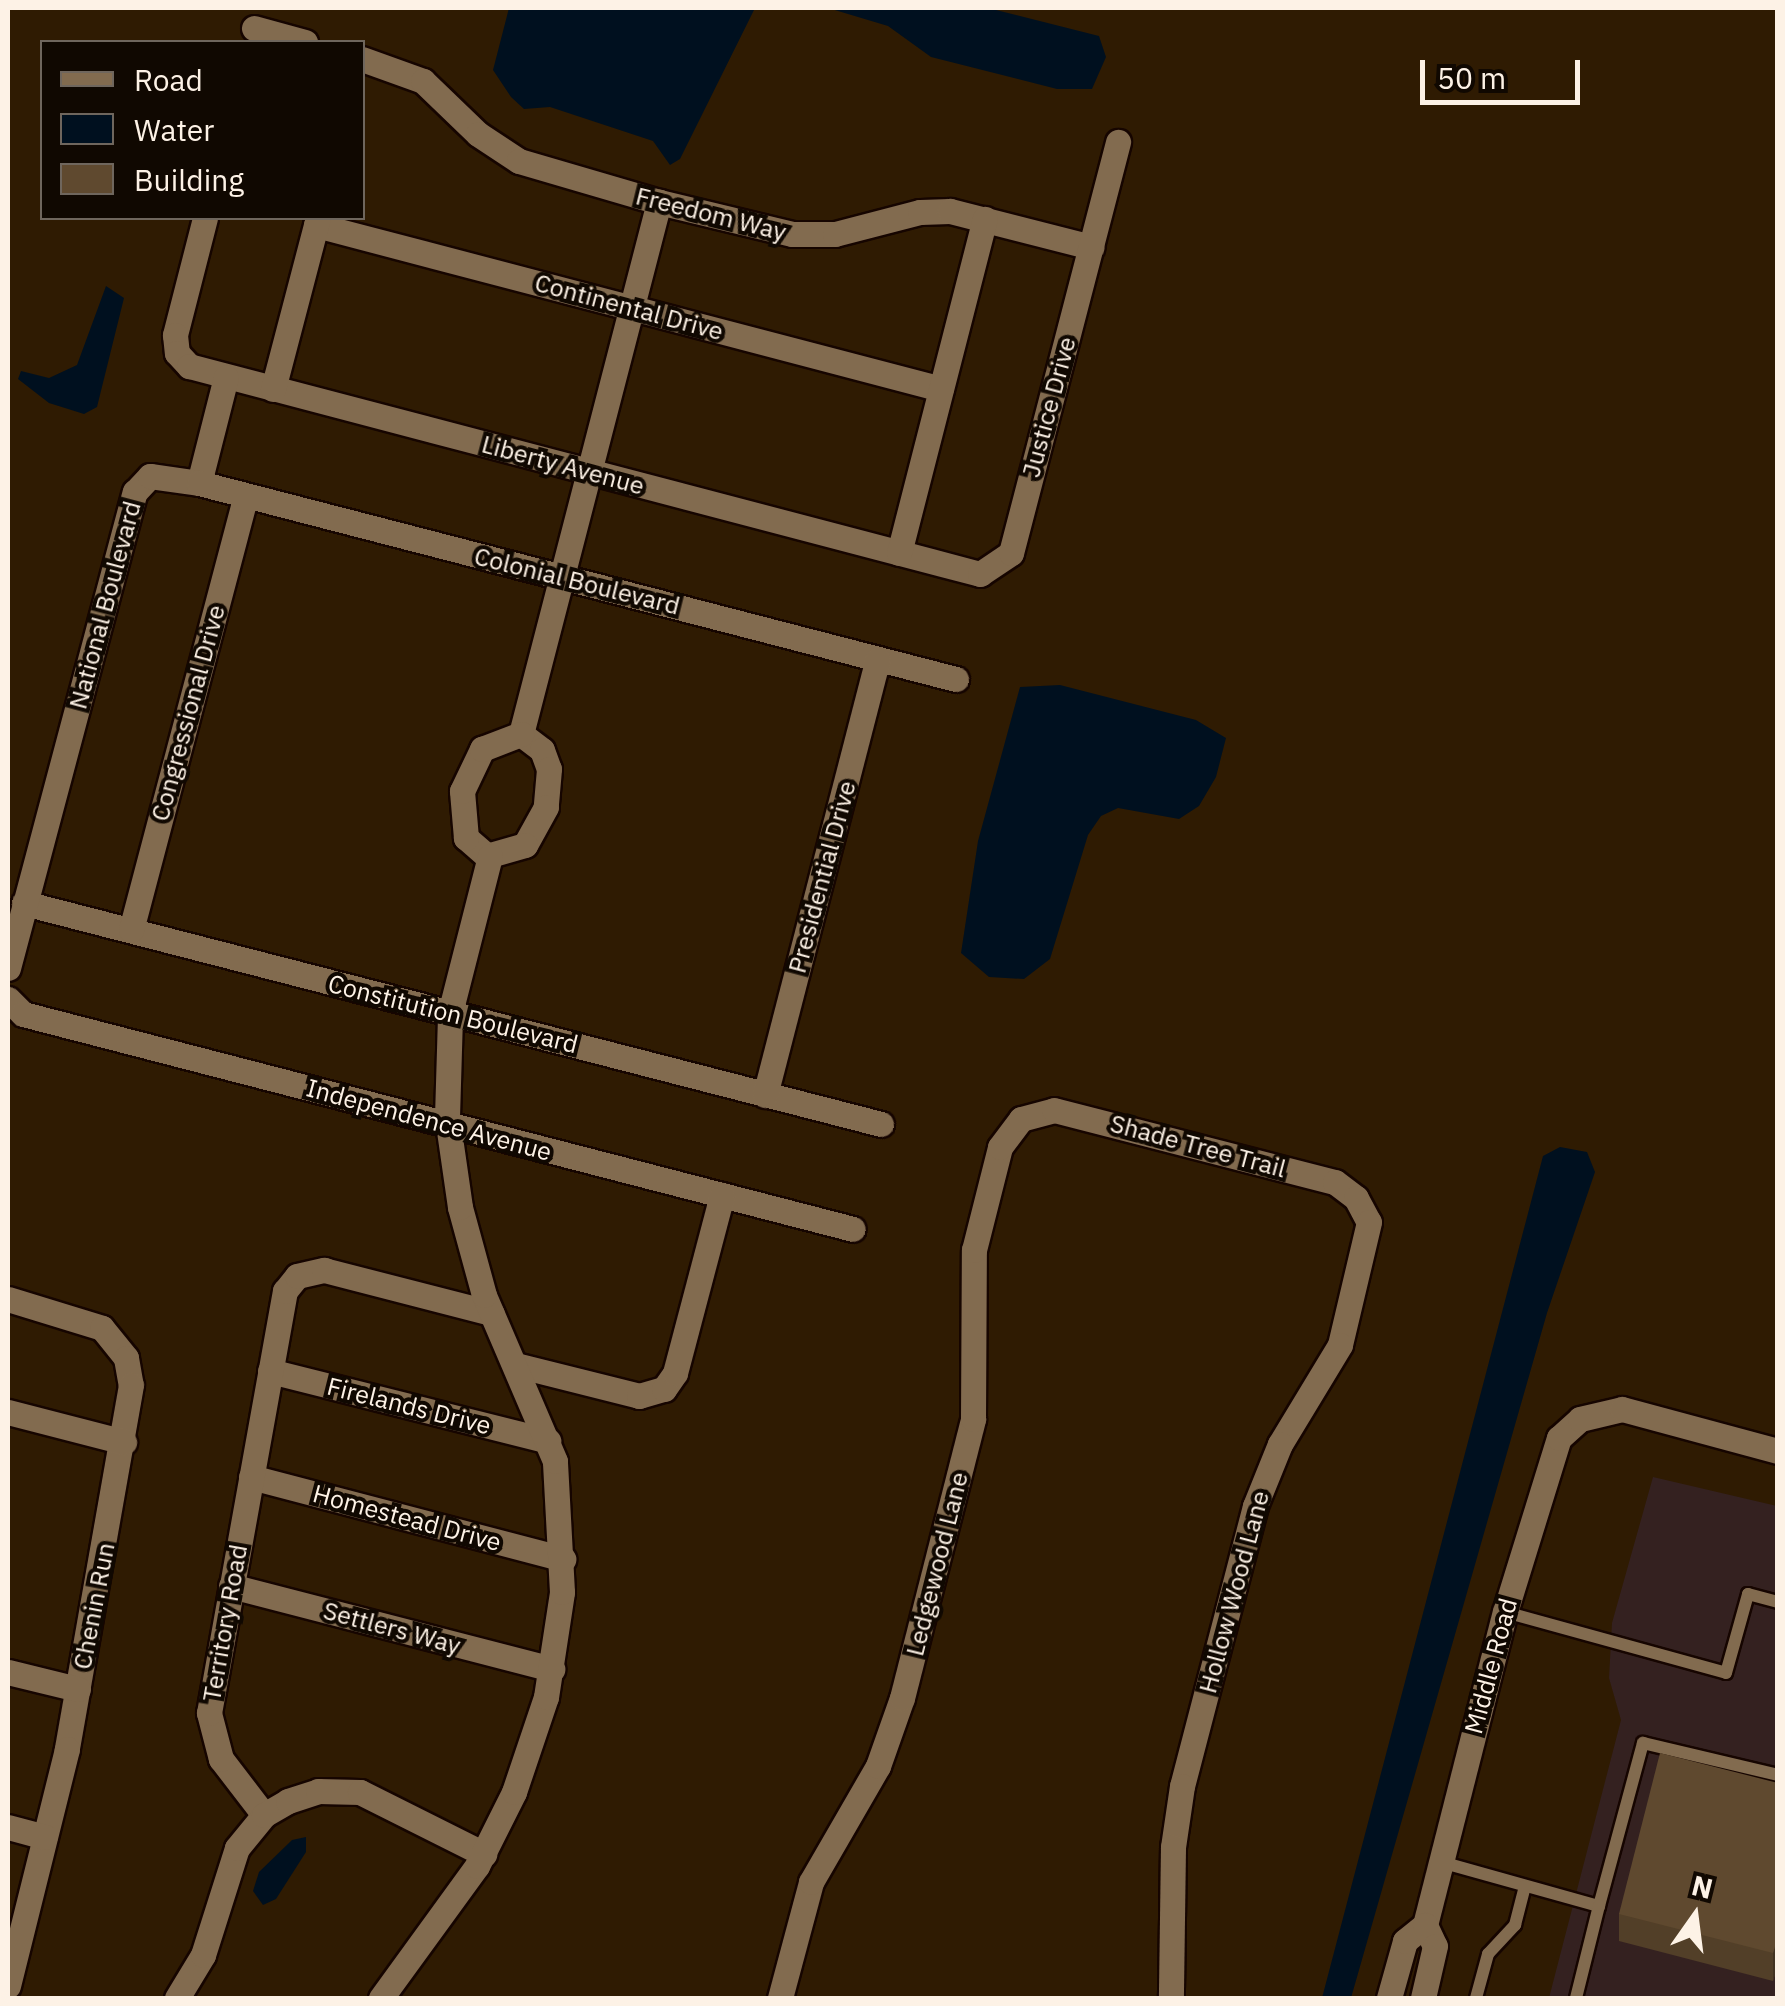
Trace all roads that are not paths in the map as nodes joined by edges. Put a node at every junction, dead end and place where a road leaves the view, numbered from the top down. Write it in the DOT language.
graph roads {
  1 [pos="255,26"];
  2 [pos="299,40"];
  3 [pos="365,60"];
  4 [pos="1118,142"];
  5 [pos="659,202"];
  6 [pos="985,219"];
  7 [pos="205,220"];
  8 [pos="317,221"];
  9 [pos="1091,247"];
  10 [pos="632,307"];
  11 [pos="226,376"];
  12 [pos="273,389"];
  13 [pos="941,389"];
  14 [pos="590,472"];
  15 [pos="198,483"];
  16 [pos="246,496"];
  17 [pos="899,553"];
  18 [pos="562,577"];
  19 [pos="878,659"];
  20 [pos="956,680"];
  21 [pos="521,734"];
  22 [pos="490,856"];
  23 [pos="24,903"];
  24 [pos="130,930"];
  25 [pos="8,968"];
  26 [pos="8,1001"];
  27 [pos="450,1013"];
  28 [pos="765,1094"];
  29 [pos="1026,1116"];
  30 [pos="881,1124"];
  31 [pos="448,1125"];
  32 [pos="722,1195"];
  33 [pos="1362,1206"];
  34 [pos="853,1229"];
  35 [pos="8,1299"];
  36 [pos="492,1314"];
  37 [pos="516,1365"];
  38 [pos="270,1370"];
  39 [pos="8,1412"];
  40 [pos="548,1441"];
  41 [pos="124,1442"];
  42 [pos="1778,1450"];
  43 [pos="251,1477"];
  44 [pos="563,1559"];
  45 [pos="231,1586"];
  46 [pos="1778,1602"];
  47 [pos="1505,1612"];
  48 [pos="552,1669"];
  49 [pos="8,1672"];
  50 [pos="78,1690"];
  51 [pos="1778,1775"];
  52 [pos="264,1815"];
  53 [pos="8,1827"];
  54 [pos="45,1836"];
  55 [pos="484,1854"];
  56 [pos="1438,1862"];
  57 [pos="1525,1886"];
  58 [pos="1600,1906"];
  59 [pos="1425,1925"];
  60 [pos="8,1986"];
  61 [pos="177,1998"];
  62 [pos="382,1998"];
  63 [pos="780,1998"];
  64 [pos="1171,1998"];
  65 [pos="1389,1998"];
  66 [pos="1423,1998"];
  67 [pos="1476,1998"];
  68 [pos="1576,1998"];
  1 -- 2 [label="street"];
  3 -- 5 [label="street, Freedom Way"];
  4 -- 9 [label="street, Justice Drive"];
  5 -- 6 [label="street, Freedom Way"];
  5 -- 10 [label="street"];
  6 -- 9 [label="street, Freedom Way"];
  6 -- 13 [label="street"];
  7 -- 11 [label="street"];
  8 -- 10 [label="street, Continental Drive"];
  8 -- 12 [label="street"];
  9 -- 17 [label="street, Justice Drive"];
  10 -- 13 [label="street, Continental Drive"];
  10 -- 14 [label="street"];
  11 -- 12 [label="street, Liberty Avenue"];
  11 -- 15 [label="street"];
  12 -- 14 [label="street, Liberty Avenue"];
  13 -- 17 [label="street"];
  14 -- 17 [label="street, Liberty Avenue"];
  14 -- 18 [label="street"];
  15 -- 16 [label="street, Colonial Boulevard"];
  15 -- 23 [label="street, National Boulevard"];
  16 -- 18 [label="street, Colonial Boulevard"];
  16 -- 24 [label="street, Congressional Drive"];
  18 -- 19 [label="street, Colonial Boulevard"];
  18 -- 21 [label="street"];
  19 -- 20 [label="street, Colonial Boulevard"];
  19 -- 28 [label="street, Presidential Drive"];
  21 -- 22 [label="street"];
  21 -- 22 [label="street"];
  22 -- 27 [label="street"];
  23 -- 24 [label="street, Constitution Boulevard"];
  23 -- 25 [label="street, National Boulevard"];
  24 -- 27 [label="street, Constitution Boulevard"];
  26 -- 31 [label="street, Independence Avenue"];
  27 -- 28 [label="street, Constitution Boulevard"];
  27 -- 31 [label="street"];
  28 -- 30 [label="street, Constitution Boulevard"];
  29 -- 33 [label="street, Shade Tree Trail"];
  29 -- 63 [label="street, Ledgewood Lane"];
  31 -- 32 [label="street, Independence Avenue"];
  31 -- 36 [label="street"];
  32 -- 34 [label="street, Independence Avenue"];
  32 -- 37 [label="street"];
  33 -- 64 [label="street, Hollow Wood Lane"];
  35 -- 41 [label="street, Chenin Run"];
  36 -- 37 [label="street"];
  36 -- 38 [label="street, Territory Road"];
  37 -- 40 [label="street"];
  38 -- 40 [label="street, Firelands Drive"];
  38 -- 43 [label="street, Territory Road"];
  39 -- 41 [label="street"];
  40 -- 44 [label="street"];
  41 -- 50 [label="street, Chenin Run"];
  42 -- 47 [label="street, Middle Road"];
  43 -- 44 [label="street, Homestead Drive"];
  43 -- 45 [label="street, Territory Road"];
  44 -- 48 [label="street"];
  45 -- 48 [label="street, Settlers Way"];
  45 -- 52 [label="street, Territory Road"];
  46 -- 47 [label="lane"];
  47 -- 56 [label="street, Middle Road"];
  48 -- 55 [label="street"];
  49 -- 50 [label="street"];
  50 -- 54 [label="street, Chenin Run"];
  51 -- 58 [label="lane"];
  52 -- 55 [label="street"];
  52 -- 61 [label="street"];
  53 -- 54 [label="street"];
  54 -- 60 [label="street, Chenin Run"];
  55 -- 62 [label="street"];
  56 -- 57 [label="lane"];
  56 -- 59 [label="street, Middle Road"];
  57 -- 58 [label="lane"];
  57 -- 67 [label="lane"];
  58 -- 68 [label="lane"];
  59 -- 65 [label="street, Middle Road"];
  59 -- 66 [label="street, Middle Road"];
}
